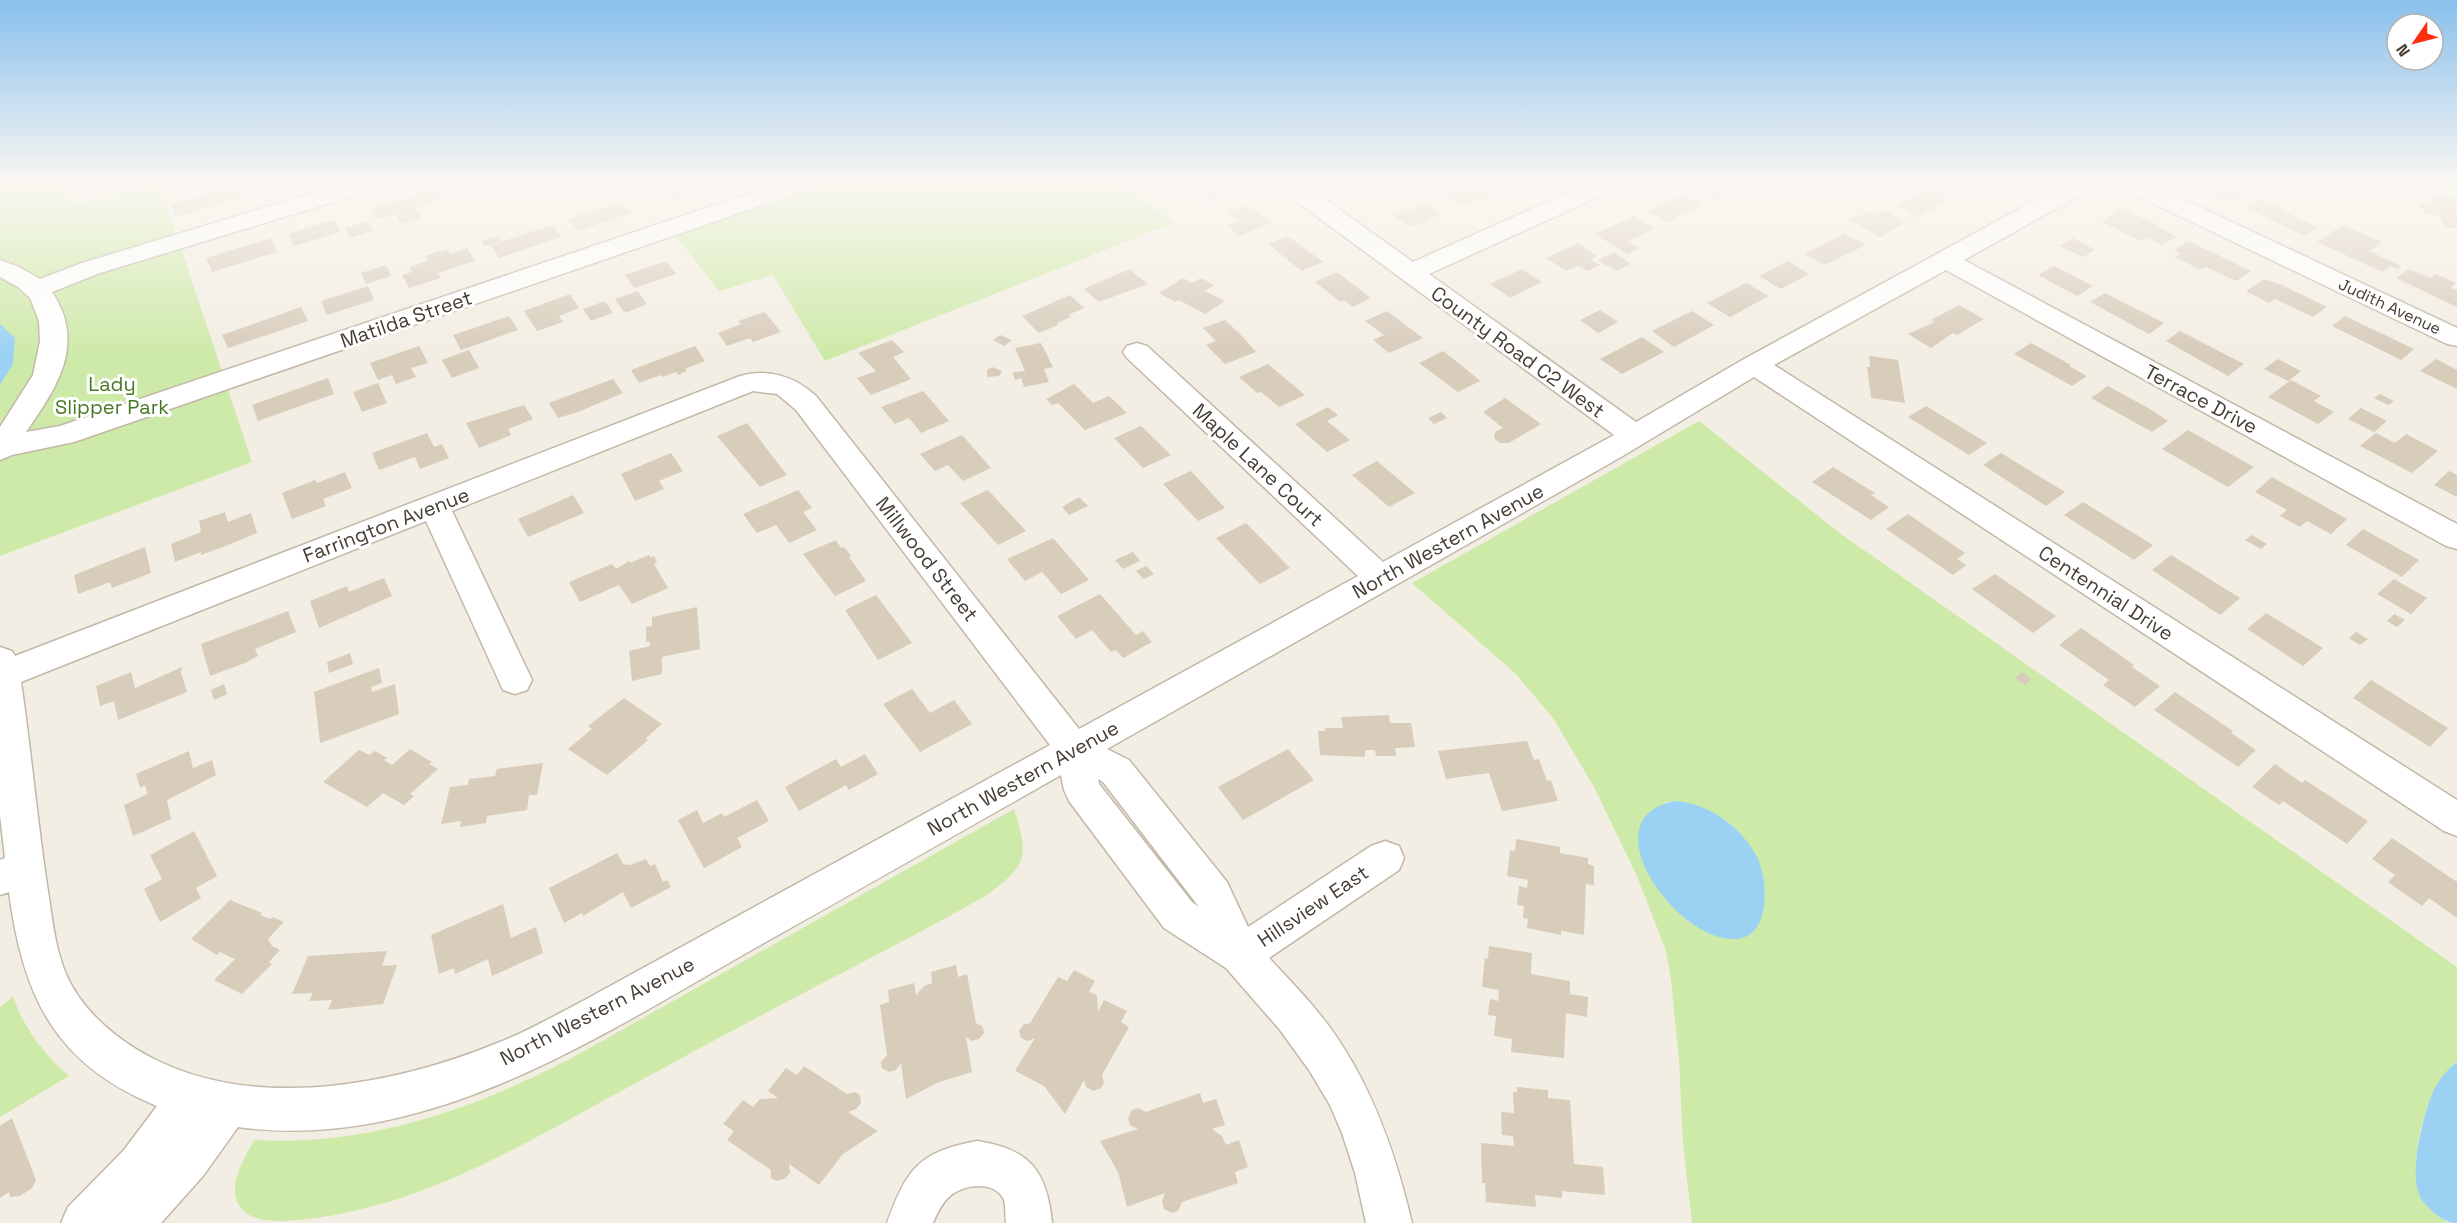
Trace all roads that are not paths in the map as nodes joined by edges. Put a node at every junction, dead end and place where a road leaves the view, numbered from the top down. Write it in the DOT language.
graph roads {
  1 [pos="187,239"];
  2 [pos="639,239"];
  3 [pos="1363,239"];
  4 [pos="1485,239"];
  5 [pos="1982,239"];
  6 [pos="2248,239"];
  7 [pos="1944,260"];
  8 [pos="0,268"];
  9 [pos="1410,273"];
  10 [pos="39,288"];
  11 [pos="2457,338"];
  12 [pos="1137,352"];
  13 [pos="1754,365"];
  14 [pos="771,382"];
  15 [pos="1635,436"];
  16 [pos="1,448"];
  17 [pos="434,506"];
  18 [pos="2457,538"];
  19 [pos="1380,578"];
  20 [pos="1,668"];
  21 [pos="515,680"];
  22 [pos="1074,749"];
  23 [pos="2457,820"];
  24 [pos="1385,858"];
  25 [pos="13,872"];
  26 [pos="1240,955"];
  27 [pos="208,1101"];
  28 [pos="84,1223"];
  29 [pos="130,1223"];
  30 [pos="910,1223"];
  31 [pos="1029,1223"];
  32 [pos="1389,1223"];
  1 -- 10 [label="street"];
  2 -- 16 [label="street, Matilda Street"];
  3 -- 9 [label="street, County Road C2 West"];
  4 -- 9 [label="street"];
  5 -- 7 [label="street, North Western Avenue"];
  6 -- 11 [label="street, Judith Avenue"];
  7 -- 13 [label="street, North Western Avenue"];
  7 -- 18 [label="street, Terrace Drive"];
  8 -- 10 [label="street"];
  9 -- 15 [label="street, County Road C2 West"];
  10 -- 16 [label="street"];
  12 -- 19 [label="street, Maple Lane Court"];
  13 -- 15 [label="street, North Western Avenue"];
  13 -- 23 [label="street, Centennial Drive"];
  14 -- 17 [label="street, Farrington Avenue"];
  14 -- 22 [label="street, Millwood Street"];
  15 -- 19 [label="street, North Western Avenue"];
  17 -- 20 [label="street, Farrington Avenue"];
  17 -- 21 [label="street"];
  19 -- 22 [label="street, North Western Avenue"];
  20 -- 25 [label="street, North Western Avenue"];
  22 -- 26 [label="street"];
  22 -- 27 [label="street, North Western Avenue"];
  24 -- 26 [label="street, Hillsview East"];
  25 -- 27 [label="street, North Western Avenue"];
  26 -- 32 [label="street"];
  27 -- 28 [label="street"];
  27 -- 29 [label="street"];
  30 -- 31 [label="street"];
}
